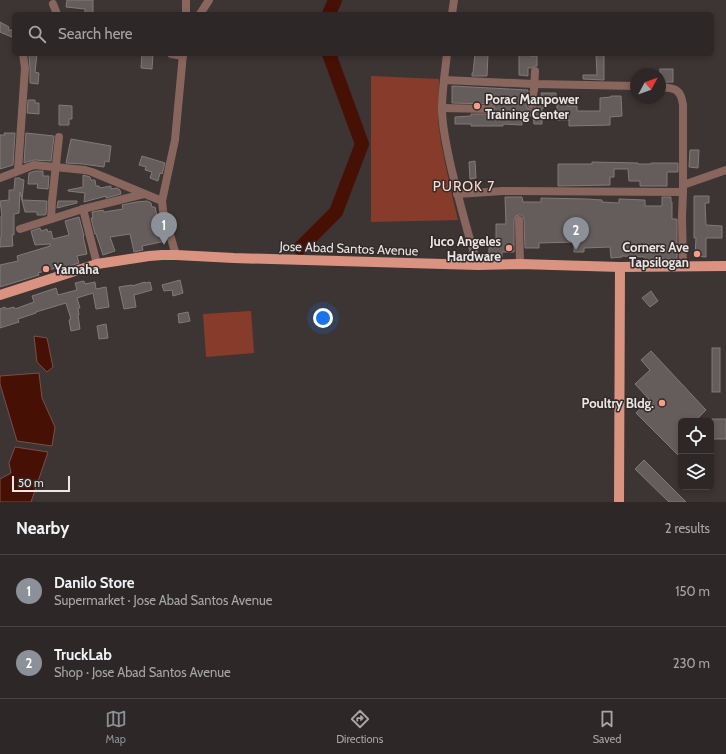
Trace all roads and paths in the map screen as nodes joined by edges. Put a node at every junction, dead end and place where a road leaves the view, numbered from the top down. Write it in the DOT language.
graph roads {
  1 [pos="186,0"];
  2 [pos="209,0"];
  3 [pos="454,0"];
  4 [pos="53,4"];
  5 [pos="56,12"];
  6 [pos="186,12"];
  7 [pos="201,12"];
  8 [pos="452,12"];
  9 [pos="23,56"];
  10 [pos="183,56"];
  11 [pos="447,56"];
  12 [pos="534,71"];
  13 [pos="444,80"];
  14 [pos="534,84"];
  15 [pos="630,86"];
  16 [pos="666,88"];
  17 [pos="531,104"];
  18 [pos="442,108"];
  19 [pos="490,109"];
  20 [pos="59,137"];
  21 [pos="87,161"];
  22 [pos="56,168"];
  23 [pos="18,170"];
  24 [pos="85,170"];
  25 [pos="726,170"];
  26 [pos="0,178"];
  27 [pos="683,189"];
  28 [pos="144,194"];
  29 [pos="457,194"];
  30 [pos="162,201"];
  31 [pos="83,210"];
  32 [pos="51,219"];
  33 [pos="519,220"];
  34 [pos="20,229"];
  35 [pos="176,255"];
  36 [pos="97,264"];
  37 [pos="520,264"];
  38 [pos="478,265"];
  39 [pos="726,265"];
  40 [pos="620,267"];
  41 [pos="683,267"];
  42 [pos="0,295"];
  43 [pos="619,502"];
  1 -- 6 [label="street"];
  2 -- 7 [label="street"];
  3 -- 8 [label="street"];
  4 -- 5 [label="street"];
  9 -- 23 [label="street"];
  10 -- 30 [label="street"];
  11 -- 13 [label="street"];
  12 -- 14 [label="street"];
  13 -- 14 [label="street"];
  13 -- 18 [label="street"];
  14 -- 15 [label="street"];
  14 -- 17 [label="street"];
  16 -- 27 [label="street"];
  18 -- 19 [label="street"];
  18 -- 29 [label="street"];
  20 -- 22 [label="street"];
  21 -- 24 [label="street"];
  22 -- 23 [label="street"];
  22 -- 24 [label="street"];
  22 -- 32 [label="street"];
  23 -- 26 [label="street"];
  24 -- 28 [label="street"];
  25 -- 27 [label="street"];
  27 -- 29 [label="street"];
  27 -- 41 [label="street"];
  28 -- 30 [label="street"];
  28 -- 31 [label="street"];
  29 -- 38 [label="street"];
  30 -- 35 [label="street"];
  31 -- 32 [label="street"];
  31 -- 36 [label="street"];
  32 -- 34 [label="street"];
  33 -- 37 [label="street"];
  35 -- 36 [label="main road, Jose Abad Santos Avenue"];
  35 -- 38 [label="main road, Jose Abad Santos Avenue"];
  36 -- 42 [label="main road, Jose Abad Santos Avenue"];
  37 -- 38 [label="main road, Jose Abad Santos Avenue"];
  37 -- 40 [label="main road, Jose Abad Santos Avenue"];
  39 -- 41 [label="main road, Jose Abad Santos Avenue"];
  40 -- 41 [label="main road, Jose Abad Santos Avenue"];
  40 -- 43 [label="main road"];
}
